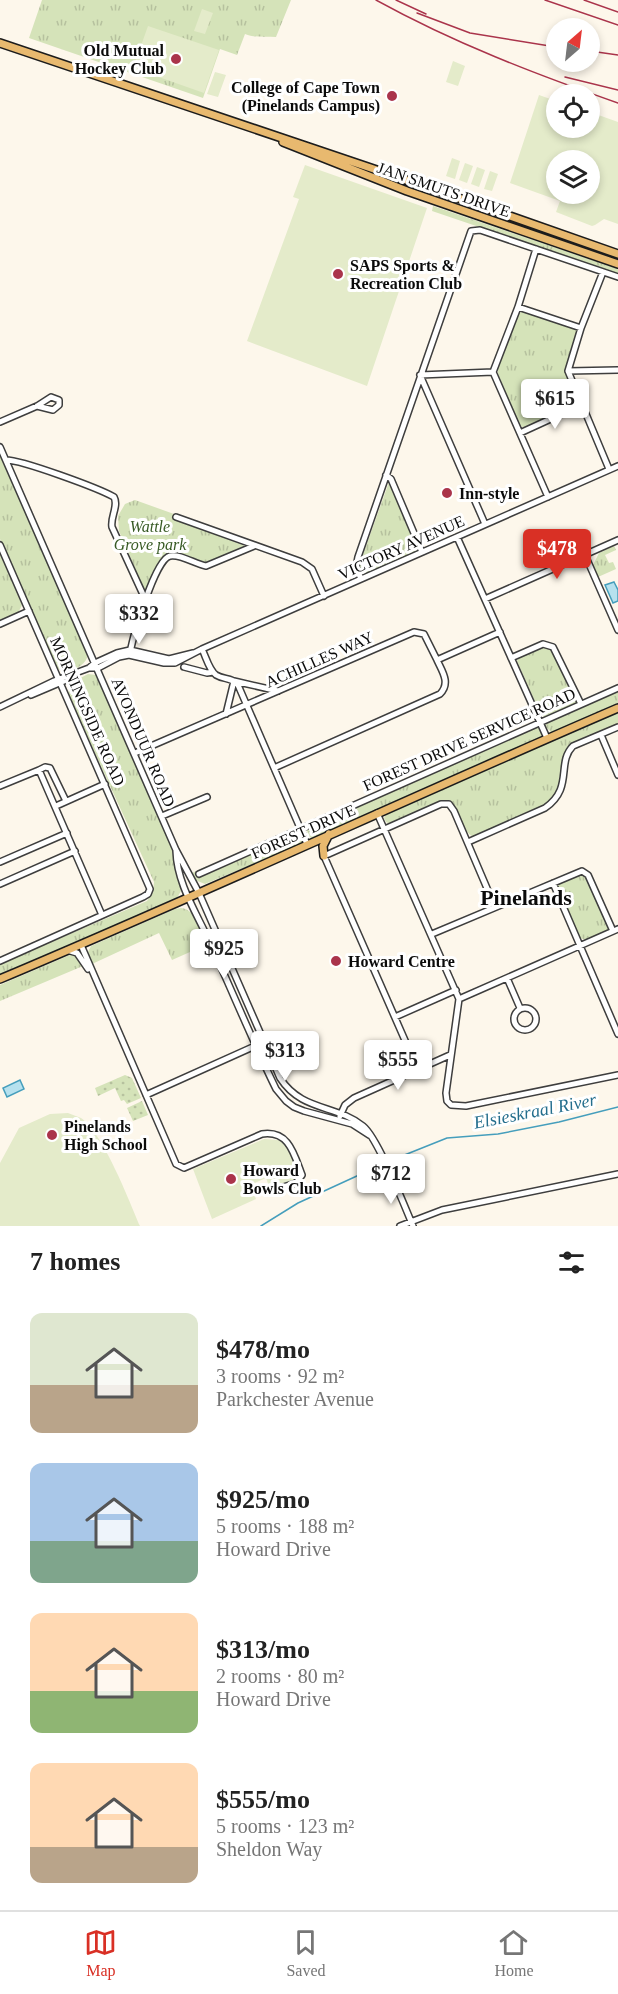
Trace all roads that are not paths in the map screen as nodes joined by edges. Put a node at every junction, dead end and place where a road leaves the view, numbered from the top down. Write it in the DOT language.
graph roads {
  1 [pos="0,43"];
  2 [pos="264,133"];
  3 [pos="536,249"];
  4 [pos="618,254"];
  5 [pos="618,264"];
  6 [pos="603,272"];
  7 [pos="618,277"];
  8 [pos="518,307"];
  9 [pos="581,328"];
  10 [pos="618,370"];
  11 [pos="493,372"];
  12 [pos="568,372"];
  13 [pos="420,375"];
  14 [pos="581,405"];
  15 [pos="37,406"];
  16 [pos="0,422"];
  17 [pos="520,433"];
  18 [pos="0,447"];
  19 [pos="6,460"];
  20 [pos="618,466"];
  21 [pos="609,470"];
  22 [pos="386,476"];
  23 [pos="548,497"];
  24 [pos="176,517"];
  25 [pos="485,524"];
  26 [pos="458,537"];
  27 [pos="618,540"];
  28 [pos="0,545"];
  29 [pos="254,546"];
  30 [pos="422,552"];
  31 [pos="585,555"];
  32 [pos="361,579"];
  33 [pos="324,596"];
  34 [pos="485,599"];
  35 [pos="146,601"];
  36 [pos="29,611"];
  37 [pos="616,619"];
  38 [pos="0,624"];
  39 [pos="618,630"];
  40 [pos="500,632"];
  41 [pos="202,649"];
  42 [pos="130,652"];
  43 [pos="511,658"];
  44 [pos="437,660"];
  45 [pos="96,665"];
  46 [pos="184,667"];
  47 [pos="213,672"];
  48 [pos="61,681"];
  49 [pos="234,681"];
  50 [pos="618,688"];
  51 [pos="279,691"];
  52 [pos="581,704"];
  53 [pos="246,705"];
  54 [pos="0,707"];
  55 [pos="618,708"];
  56 [pos="226,714"];
  57 [pos="539,723"];
  58 [pos="618,727"];
  59 [pos="600,735"];
  60 [pos="547,738"];
  61 [pos="135,753"];
  62 [pos="274,768"];
  63 [pos="39,770"];
  64 [pos="618,775"];
  65 [pos="105,784"];
  66 [pos="0,786"];
  67 [pos="207,797"];
  68 [pos="66,801"];
  69 [pos="56,806"];
  70 [pos="377,813"];
  71 [pos="162,816"];
  72 [pos="301,828"];
  73 [pos="384,828"];
  74 [pos="67,833"];
  75 [pos="329,834"];
  76 [pos="468,842"];
  77 [pos="307,844"];
  78 [pos="176,850"];
  79 [pos="75,851"];
  80 [pos="324,856"];
  81 [pos="0,862"];
  82 [pos="210,869"];
  83 [pos="199,874"];
  84 [pos="214,876"];
  85 [pos="553,883"];
  86 [pos="0,884"];
  87 [pos="199,893"];
  88 [pos="188,898"];
  89 [pos="495,907"];
  90 [pos="102,915"];
  91 [pos="616,930"];
  92 [pos="432,934"];
  93 [pos="81,945"];
  94 [pos="581,945"];
  95 [pos="67,950"];
  96 [pos="0,961"];
  97 [pos="507,978"];
  98 [pos="0,979"];
  99 [pos="95,981"];
  100 [pos="456,990"];
  101 [pos="459,999"];
  102 [pos="520,1008"];
  103 [pos="395,1017"];
  104 [pos="618,1034"];
  105 [pos="264,1042"];
  106 [pos="256,1047"];
  107 [pos="450,1056"];
  108 [pos="435,1062"];
  109 [pos="418,1070"];
  110 [pos="448,1071"];
  111 [pos="618,1075"];
  112 [pos="146,1095"];
  113 [pos="341,1114"];
  114 [pos="338,1120"];
  115 [pos="370,1135"];
  116 [pos="618,1174"];
  117 [pos="271,1191"];
  118 [pos="412,1224"];
  119 [pos="400,1226"];
  1 -- 2 [label="main road, JAN SMUTS DRIVE"];
  2 -- 4 [label="main road, JAN SMUTS DRIVE"];
  2 -- 5 [label="main road, JAN SMUTS DRIVE"];
  3 -- 6 [label="street"];
  3 -- 8 [label="street"];
  3 -- 13 [label="street"];
  6 -- 7 [label="street"];
  6 -- 9 [label="street"];
  8 -- 9 [label="street"];
  8 -- 11 [label="street"];
  9 -- 12 [label="street"];
  10 -- 12 [label="street"];
  11 -- 13 [label="street"];
  11 -- 17 [label="street"];
  12 -- 14 [label="street"];
  13 -- 22 [label="street"];
  13 -- 25 [label="street"];
  14 -- 17 [label="street"];
  14 -- 21 [label="street"];
  15 -- 16 [label="street"];
  17 -- 23 [label="street"];
  18 -- 19 [label="street, AVONDUUR ROAD"];
  19 -- 35 [label="street"];
  19 -- 45 [label="street, AVONDUUR ROAD"];
  20 -- 21 [label="street, VICTORY AVENUE"];
  21 -- 23 [label="street, VICTORY AVENUE"];
  22 -- 30 [label="street"];
  22 -- 32 [label="street"];
  23 -- 25 [label="street, VICTORY AVENUE"];
  24 -- 29 [label="street"];
  25 -- 26 [label="street, VICTORY AVENUE"];
  26 -- 30 [label="street, VICTORY AVENUE"];
  26 -- 34 [label="street"];
  27 -- 31 [label="street"];
  28 -- 36 [label="street, MORNINGSIDE ROAD"];
  29 -- 33 [label="street"];
  29 -- 35 [label="street"];
  30 -- 32 [label="street, VICTORY AVENUE"];
  31 -- 34 [label="street"];
  31 -- 37 [label="street"];
  32 -- 33 [label="street, VICTORY AVENUE"];
  33 -- 41 [label="street, VICTORY AVENUE"];
  34 -- 40 [label="street"];
  35 -- 42 [label="street"];
  36 -- 38 [label="street"];
  36 -- 48 [label="street, MORNINGSIDE ROAD"];
  37 -- 39 [label="street"];
  40 -- 43 [label="street"];
  40 -- 44 [label="street"];
  41 -- 42 [label="street, VICTORY AVENUE"];
  41 -- 47 [label="street"];
  42 -- 45 [label="street"];
  43 -- 52 [label="street"];
  43 -- 57 [label="street"];
  44 -- 51 [label="street, ACHILLES WAY"];
  44 -- 62 [label="street"];
  45 -- 48 [label="street"];
  45 -- 61 [label="street, AVONDUUR ROAD"];
  46 -- 47 [label="street"];
  47 -- 49 [label="street"];
  48 -- 54 [label="street"];
  48 -- 65 [label="street, MORNINGSIDE ROAD"];
  49 -- 51 [label="street"];
  49 -- 53 [label="street"];
  49 -- 56 [label="street"];
  50 -- 52 [label="street, FOREST DRIVE SERVICE ROAD"];
  51 -- 53 [label="street, ACHILLES WAY"];
  52 -- 57 [label="street, FOREST DRIVE SERVICE ROAD"];
  53 -- 56 [label="street, ACHILLES WAY"];
  53 -- 62 [label="street"];
  55 -- 60 [label="main road, FOREST DRIVE"];
  56 -- 61 [label="street, ACHILLES WAY"];
  57 -- 60 [label="street"];
  57 -- 72 [label="street, FOREST DRIVE SERVICE ROAD"];
  58 -- 59 [label="street"];
  59 -- 64 [label="street"];
  59 -- 76 [label="street"];
  60 -- 70 [label="main road, FOREST DRIVE"];
  61 -- 71 [label="street, AVONDUUR ROAD"];
  62 -- 72 [label="street"];
  63 -- 66 [label="street"];
  63 -- 68 [label="street"];
  63 -- 69 [label="street"];
  65 -- 68 [label="street"];
  65 -- 90 [label="street, MORNINGSIDE ROAD"];
  67 -- 71 [label="street"];
  68 -- 69 [label="street"];
  69 -- 74 [label="street"];
  70 -- 73 [label="street"];
  70 -- 75 [label="main road, FOREST DRIVE"];
  71 -- 78 [label="street, AVONDUUR ROAD"];
  72 -- 77 [label="street"];
  72 -- 82 [label="street, FOREST DRIVE SERVICE ROAD"];
  73 -- 76 [label="street"];
  73 -- 80 [label="street"];
  73 -- 92 [label="street"];
  74 -- 79 [label="street"];
  74 -- 81 [label="street"];
  75 -- 77 [label="main road, FOREST DRIVE"];
  75 -- 80 [label="main road"];
  76 -- 89 [label="street"];
  77 -- 87 [label="main road, FOREST DRIVE"];
  78 -- 87 [label="street, AVONDUUR ROAD"];
  78 -- 88 [label="street, AVONDUUR ROAD"];
  79 -- 86 [label="street"];
  79 -- 90 [label="street"];
  80 -- 103 [label="street"];
  82 -- 83 [label="street, FOREST DRIVE SERVICE ROAD"];
  82 -- 84 [label="street"];
  85 -- 89 [label="street"];
  85 -- 91 [label="street"];
  85 -- 94 [label="street"];
  87 -- 88 [label="main road, FOREST DRIVE"];
  87 -- 105 [label="street, AVONDUUR ROAD"];
  88 -- 93 [label="main road, FOREST DRIVE"];
  88 -- 106 [label="street, AVONDUUR ROAD"];
  89 -- 92 [label="street"];
  90 -- 96 [label="street"];
  91 -- 94 [label="street"];
  92 -- 100 [label="street"];
  93 -- 95 [label="main road, FOREST DRIVE"];
  93 -- 99 [label="street"];
  94 -- 97 [label="street"];
  94 -- 104 [label="street"];
  95 -- 98 [label="main road, FOREST DRIVE"];
  95 -- 99 [label="street"];
  97 -- 101 [label="street"];
  97 -- 102 [label="street"];
  99 -- 112 [label="street"];
  100 -- 101 [label="street"];
  100 -- 103 [label="street"];
  101 -- 107 [label="street"];
  102 -- 102 [label="street"];
  103 -- 109 [label="street"];
  105 -- 106 [label="street"];
  105 -- 113 [label="street, AVONDUUR ROAD"];
  106 -- 112 [label="street"];
  106 -- 114 [label="street, AVONDUUR ROAD"];
  107 -- 108 [label="street"];
  107 -- 110 [label="street"];
  108 -- 109 [label="street"];
  108 -- 110 [label="street"];
  109 -- 113 [label="street"];
  110 -- 111 [label="street"];
  112 -- 117 [label="street"];
  113 -- 114 [label="street"];
  113 -- 115 [label="street, AVONDUUR ROAD"];
  114 -- 115 [label="street, AVONDUUR ROAD"];
  115 -- 118 [label="street"];
  116 -- 118 [label="street"];
  118 -- 119 [label="street"];
}
